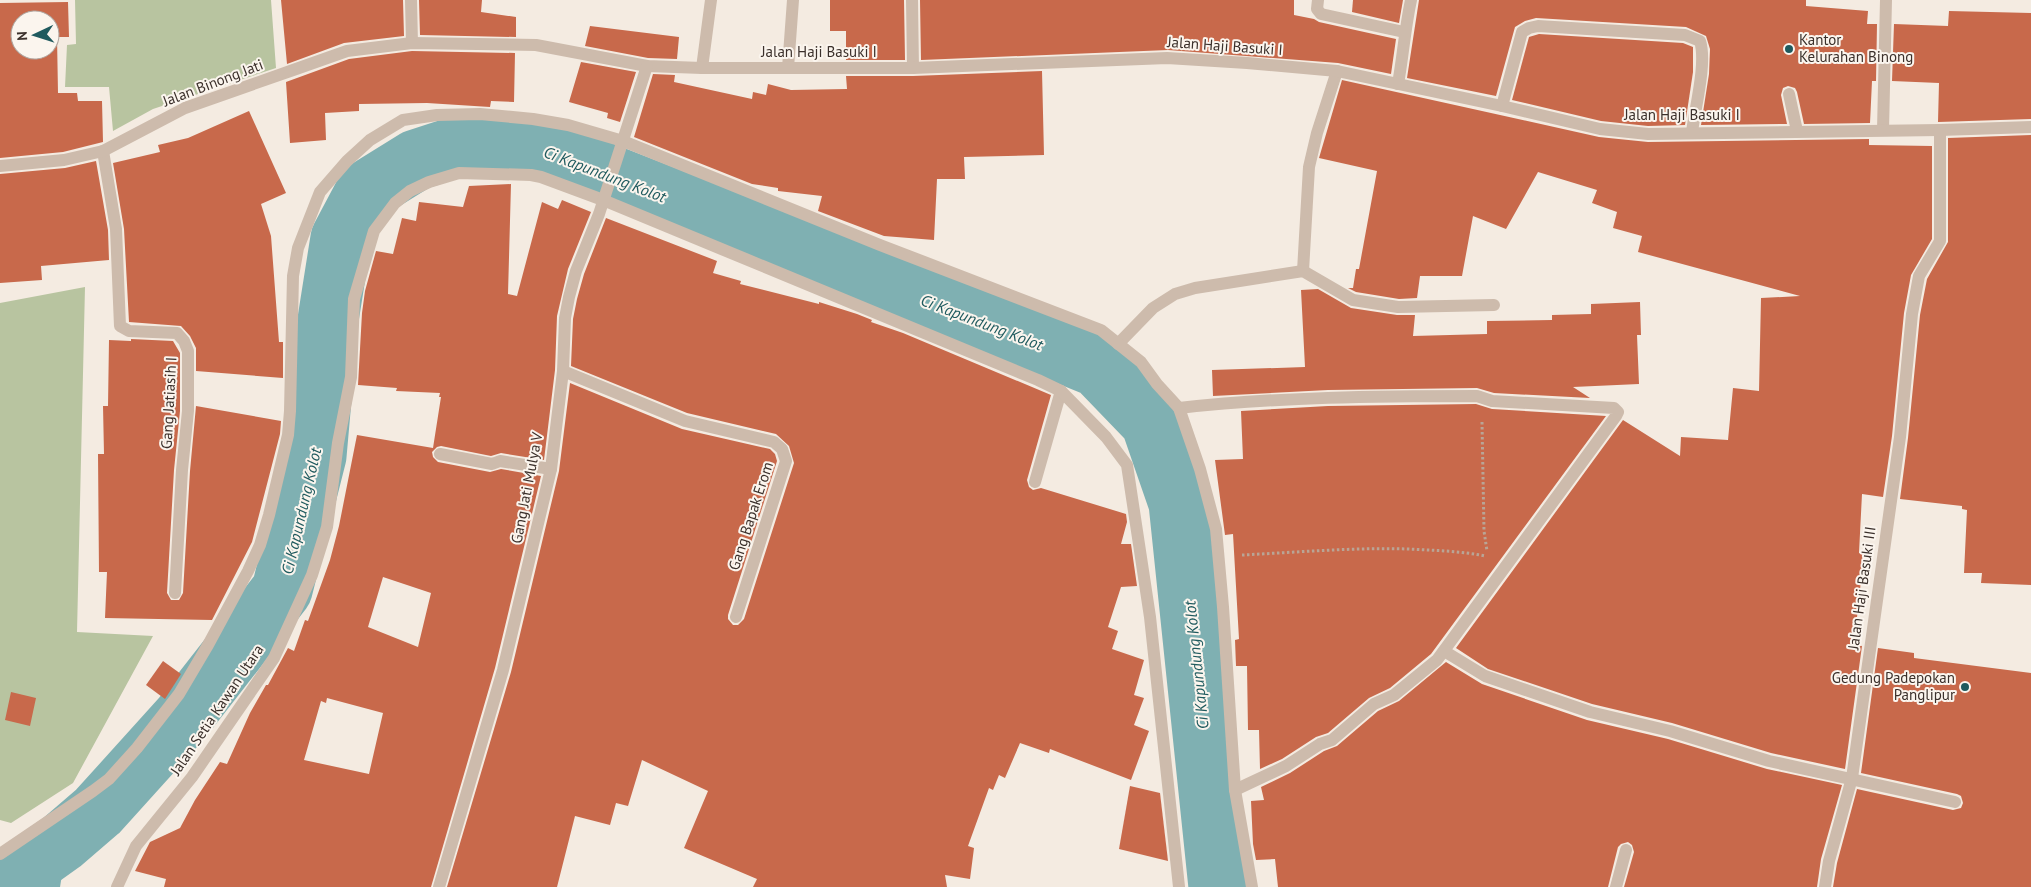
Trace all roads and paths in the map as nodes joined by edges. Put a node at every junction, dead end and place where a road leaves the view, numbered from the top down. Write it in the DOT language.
graph roads {
  1 [pos="410,0"];
  2 [pos="711,0"];
  3 [pos="793,0"];
  4 [pos="912,0"];
  5 [pos="1318,0"];
  6 [pos="1411,0"];
  7 [pos="1886,0"];
  8 [pos="1404,32"];
  9 [pos="412,43"];
  10 [pos="648,66"];
  11 [pos="702,68"];
  12 [pos="788,68"];
  13 [pos="913,68"];
  14 [pos="1337,71"];
  15 [pos="1398,84"];
  16 [pos="1789,94"];
  17 [pos="1502,106"];
  18 [pos="2031,127"];
  19 [pos="1883,130"];
  20 [pos="1940,130"];
  21 [pos="1797,131"];
  22 [pos="1692,132"];
  23 [pos="621,146"];
  24 [pos="103,151"];
  25 [pos="0,166"];
  26 [pos="603,200"];
  27 [pos="1303,270"];
  28 [pos="1494,305"];
  29 [pos="1118,344"];
  30 [pos="563,371"];
  31 [pos="1061,391"];
  32 [pos="1482,397"];
  33 [pos="1179,408"];
  34 [pos="440,454"];
  35 [pos="551,469"];
  36 [pos="1036,482"];
  37 [pos="1219,556"];
  38 [pos="175,593"];
  39 [pos="736,617"];
  40 [pos="1444,651"];
  41 [pos="1852,778"];
  42 [pos="1235,790"];
  43 [pos="1955,802"];
  44 [pos="1626,850"];
  45 [pos="0,854"];
  46 [pos="117,887"];
  47 [pos="439,887"];
  48 [pos="1179,887"];
  49 [pos="1252,887"];
  50 [pos="1616,887"];
  51 [pos="1825,887"];
  1 -- 9 [label="street"];
  2 -- 11 [label="street"];
  3 -- 12 [label="street"];
  4 -- 13 [label="street"];
  5 -- 8 [label="street"];
  6 -- 8 [label="street"];
  7 -- 19 [label="street"];
  8 -- 15 [label="street"];
  9 -- 10 [label="street, Jalan Haji Basuki I"];
  9 -- 24 [label="street, Jalan Binong Jati"];
  10 -- 11 [label="street, Jalan Haji Basuki I"];
  10 -- 23 [label="street, Gang Jati Mulya V"];
  11 -- 12 [label="street, Jalan Haji Basuki I"];
  12 -- 13 [label="street, Jalan Haji Basuki I"];
  13 -- 14 [label="street, Jalan Haji Basuki I"];
  14 -- 15 [label="street, Jalan Haji Basuki I"];
  14 -- 27 [label="street"];
  15 -- 17 [label="street, Jalan Haji Basuki I"];
  16 -- 21 [label="street"];
  17 -- 22 [label="street, Jalan Haji Basuki I"];
  17 -- 22 [label="street"];
  18 -- 20 [label="street, Jalan Haji Basuki I"];
  19 -- 20 [label="street, Jalan Haji Basuki I"];
  19 -- 21 [label="street, Jalan Haji Basuki I"];
  20 -- 41 [label="street, Jalan Haji Basuki III"];
  21 -- 22 [label="street, Jalan Haji Basuki I"];
  23 -- 26 [label="street, Gang Jati Mulya V"];
  23 -- 29 [label="street"];
  23 -- 45 [label="street"];
  24 -- 25 [label="street, Jalan Binong Jati"];
  24 -- 38 [label="street, Gang Jatiasih I"];
  26 -- 30 [label="street, Gang Jati Mulya V"];
  26 -- 31 [label="street, Jalan Setia Kawan Utara"];
  26 -- 46 [label="street, Jalan Setia Kawan Utara"];
  27 -- 28 [label="street"];
  27 -- 29 [label="street"];
  29 -- 33 [label="street"];
  30 -- 35 [label="street, Gang Jati Mulya V"];
  30 -- 39 [label="street, Gang Bapak Erom"];
  31 -- 36 [label="street"];
  31 -- 48 [label="street"];
  32 -- 33 [label="street"];
  32 -- 37 [label="path"];
  32 -- 40 [label="street"];
  33 -- 37 [label="street"];
  34 -- 35 [label="street"];
  35 -- 47 [label="street, Gang Jati Mulya V"];
  37 -- 42 [label="street"];
  40 -- 41 [label="street"];
  40 -- 42 [label="street"];
  41 -- 43 [label="street"];
  41 -- 51 [label="street, Jalan Haji Basuki III"];
  42 -- 49 [label="street"];
  44 -- 50 [label="street"];
}
